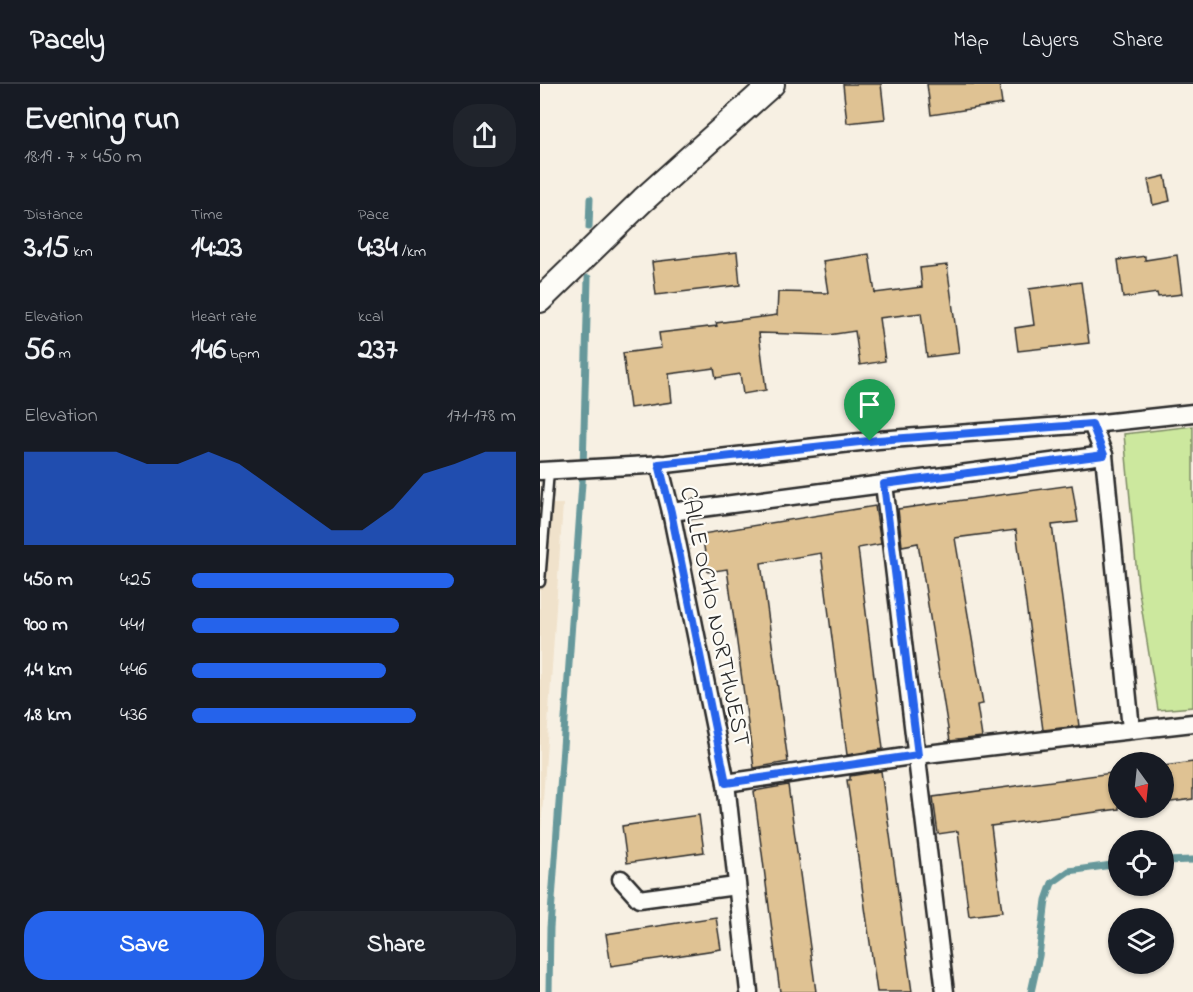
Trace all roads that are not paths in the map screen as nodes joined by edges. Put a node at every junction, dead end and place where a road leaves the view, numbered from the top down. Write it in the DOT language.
graph roads {
  1 [pos="772,84"];
  2 [pos="540,300"];
  3 [pos="1193,413"];
  4 [pos="1092,424"];
  5 [pos="1104,455"];
  6 [pos="659,464"];
  7 [pos="544,471"];
  8 [pos="884,484"];
  9 [pos="671,512"];
  10 [pos="540,582"];
  11 [pos="1193,723"];
  12 [pos="1131,729"];
  13 [pos="918,755"];
  14 [pos="726,783"];
  15 [pos="621,879"];
  16 [pos="736,886"];
  17 [pos="749,992"];
  18 [pos="945,992"];
  1 -- 2 [label="street"];
  3 -- 4 [label="street"];
  4 -- 5 [label="street"];
  4 -- 6 [label="street"];
  5 -- 8 [label="street"];
  5 -- 12 [label="street"];
  6 -- 7 [label="street"];
  6 -- 9 [label="street, CALLE OCHO NORTHWEST"];
  7 -- 10 [label="lane"];
  8 -- 9 [label="street"];
  8 -- 13 [label="street"];
  9 -- 14 [label="street, CALLE OCHO NORTHWEST"];
  11 -- 12 [label="street"];
  12 -- 13 [label="street"];
  13 -- 14 [label="street"];
  13 -- 18 [label="street"];
  14 -- 16 [label="street, CALLE OCHO NORTHWEST"];
  15 -- 16 [label="street"];
  16 -- 17 [label="street, CALLE OCHO NORTHWEST"];
}
